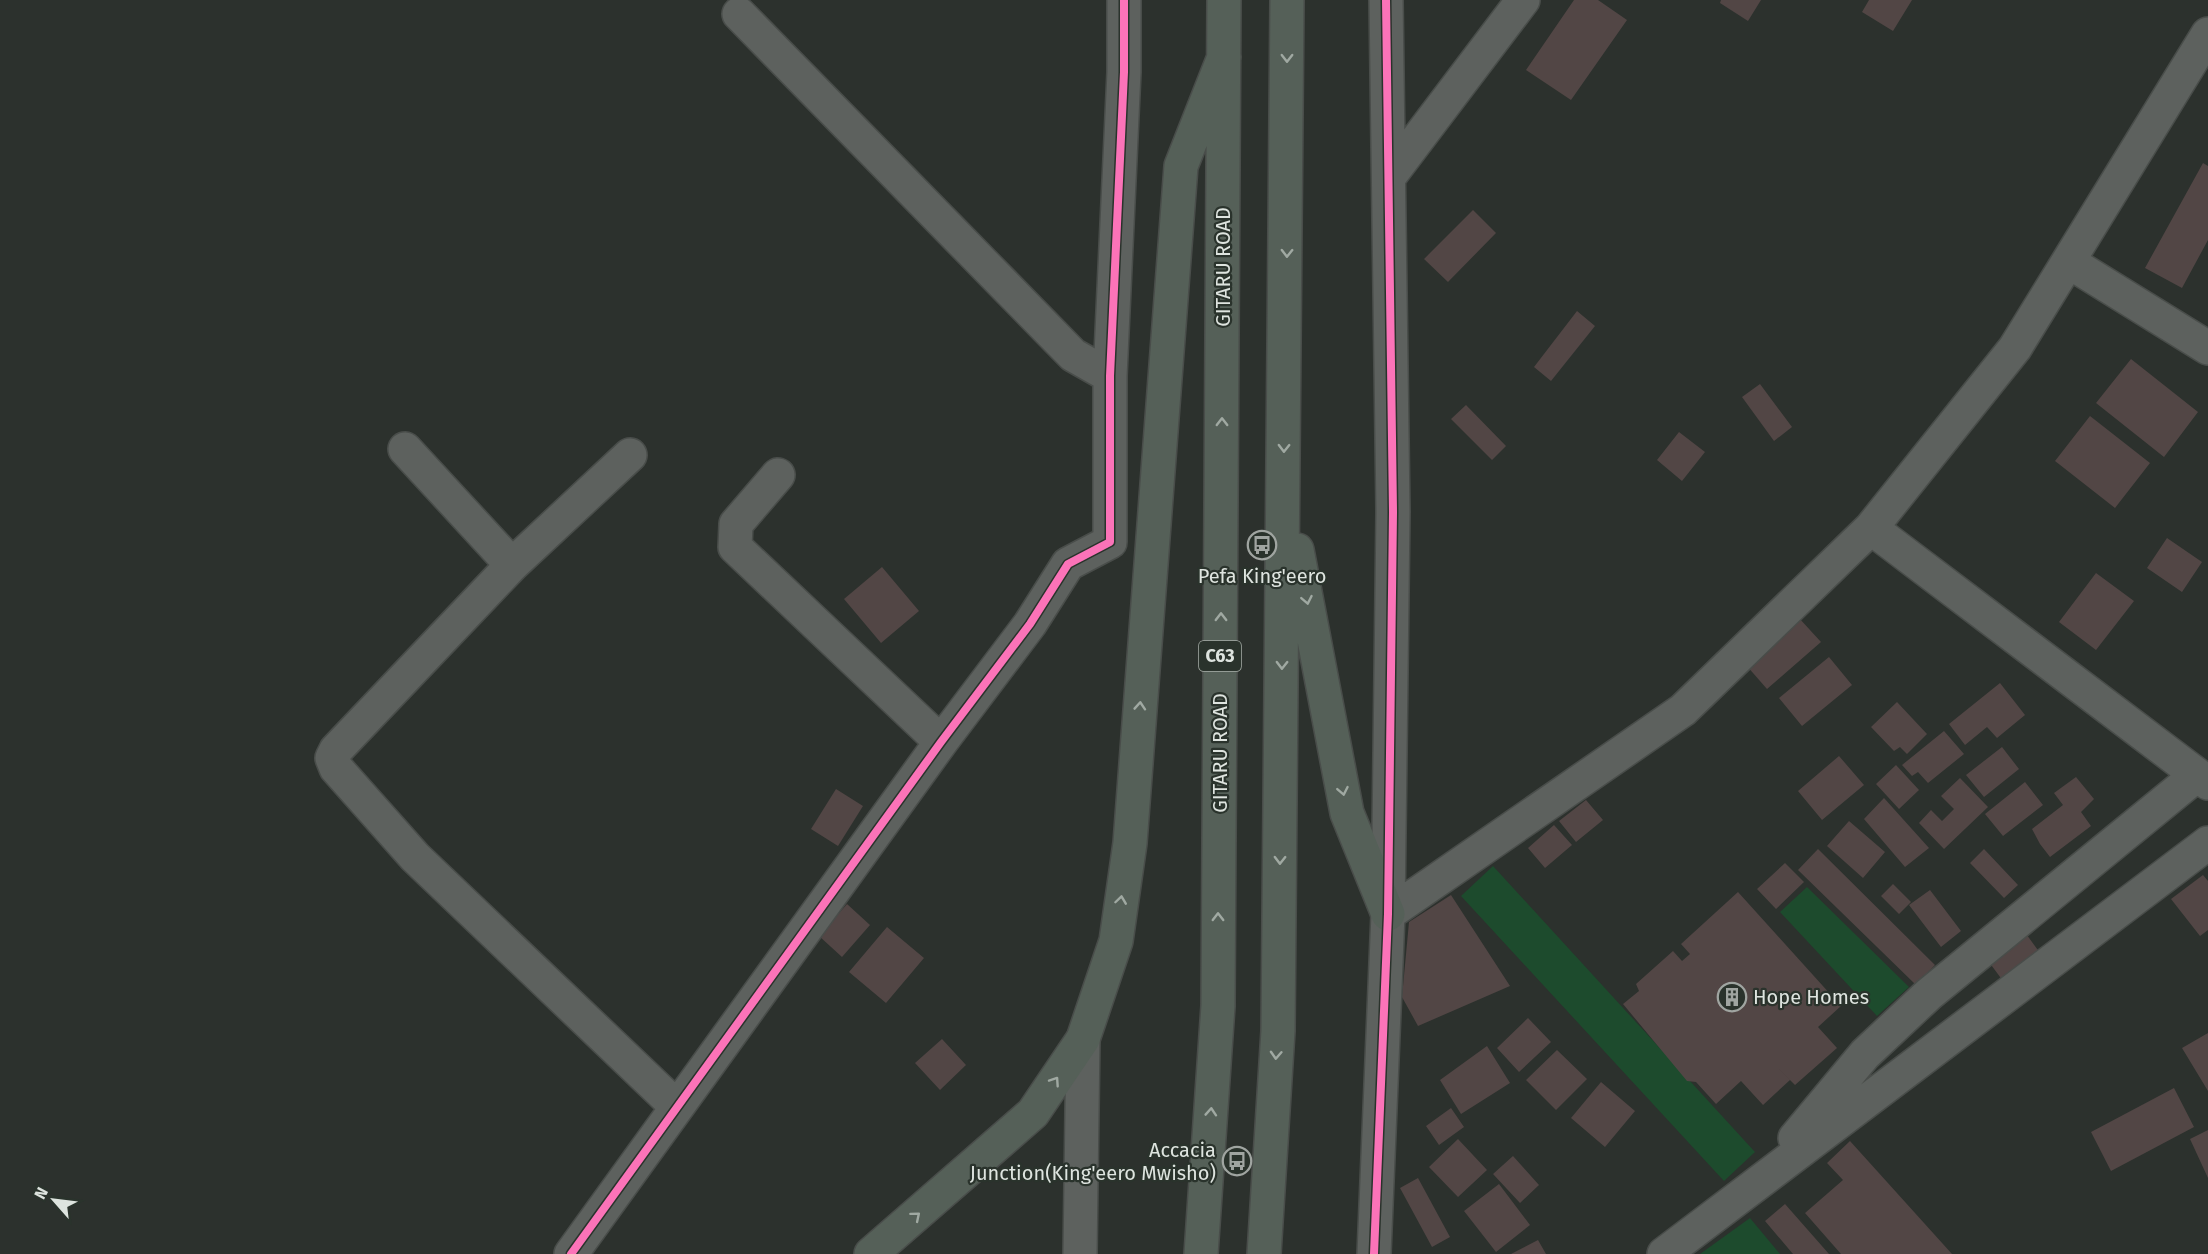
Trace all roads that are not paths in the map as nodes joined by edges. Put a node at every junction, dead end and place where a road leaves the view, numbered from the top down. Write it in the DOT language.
graph roads {
  1 [pos="1124,0"];
  2 [pos="1224,0"];
  3 [pos="1287,0"];
  4 [pos="1386,0"];
  5 [pos="1522,0"];
  6 [pos="739,14"];
  7 [pos="2208,34"];
  8 [pos="1224,57"];
  9 [pos="1389,177"];
  10 [pos="2069,262"];
  11 [pos="2208,348"];
  12 [pos="1110,376"];
  13 [pos="405,449"];
  14 [pos="630,455"];
  15 [pos="778,475"];
  16 [pos="1284,480"];
  17 [pos="1871,528"];
  18 [pos="512,565"];
  19 [pos="941,742"];
  20 [pos="2203,779"];
  21 [pos="2208,843"];
  22 [pos="1388,914"];
  23 [pos="1083,1039"];
  24 [pos="678,1107"];
  25 [pos="1755,1184"];
  26 [pos="571,1254"];
  27 [pos="871,1254"];
  28 [pos="1080,1254"];
  29 [pos="1201,1254"];
  30 [pos="1264,1254"];
  31 [pos="1374,1254"];
  32 [pos="1664,1254"];
  1 -- 12 [label="street"];
  2 -- 8 [label="main road, GITARU ROAD / C63"];
  3 -- 16 [label="main road, one-way"];
  4 -- 9 [label="street"];
  5 -- 9 [label="street"];
  6 -- 12 [label="street"];
  7 -- 10 [label="street"];
  23 -- 8 [label="main road, one-way"];
  29 -- 8 [label="main road, GITARU ROAD / C63, one-way"];
  9 -- 22 [label="street"];
  10 -- 11 [label="street"];
  10 -- 17 [label="street"];
  12 -- 19 [label="street"];
  13 -- 18 [label="street"];
  14 -- 18 [label="street"];
  15 -- 19 [label="street"];
  16 -- 22 [label="main road, one-way"];
  16 -- 30 [label="main road, one-way"];
  17 -- 20 [label="street"];
  17 -- 22 [label="street"];
  18 -- 24 [label="street"];
  19 -- 24 [label="street"];
  20 -- 25 [label="street"];
  21 -- 25 [label="street"];
  22 -- 31 [label="street"];
  27 -- 23 [label="main road, one-way"];
  23 -- 28 [label="street"];
  24 -- 26 [label="street"];
  25 -- 32 [label="street"];
}
